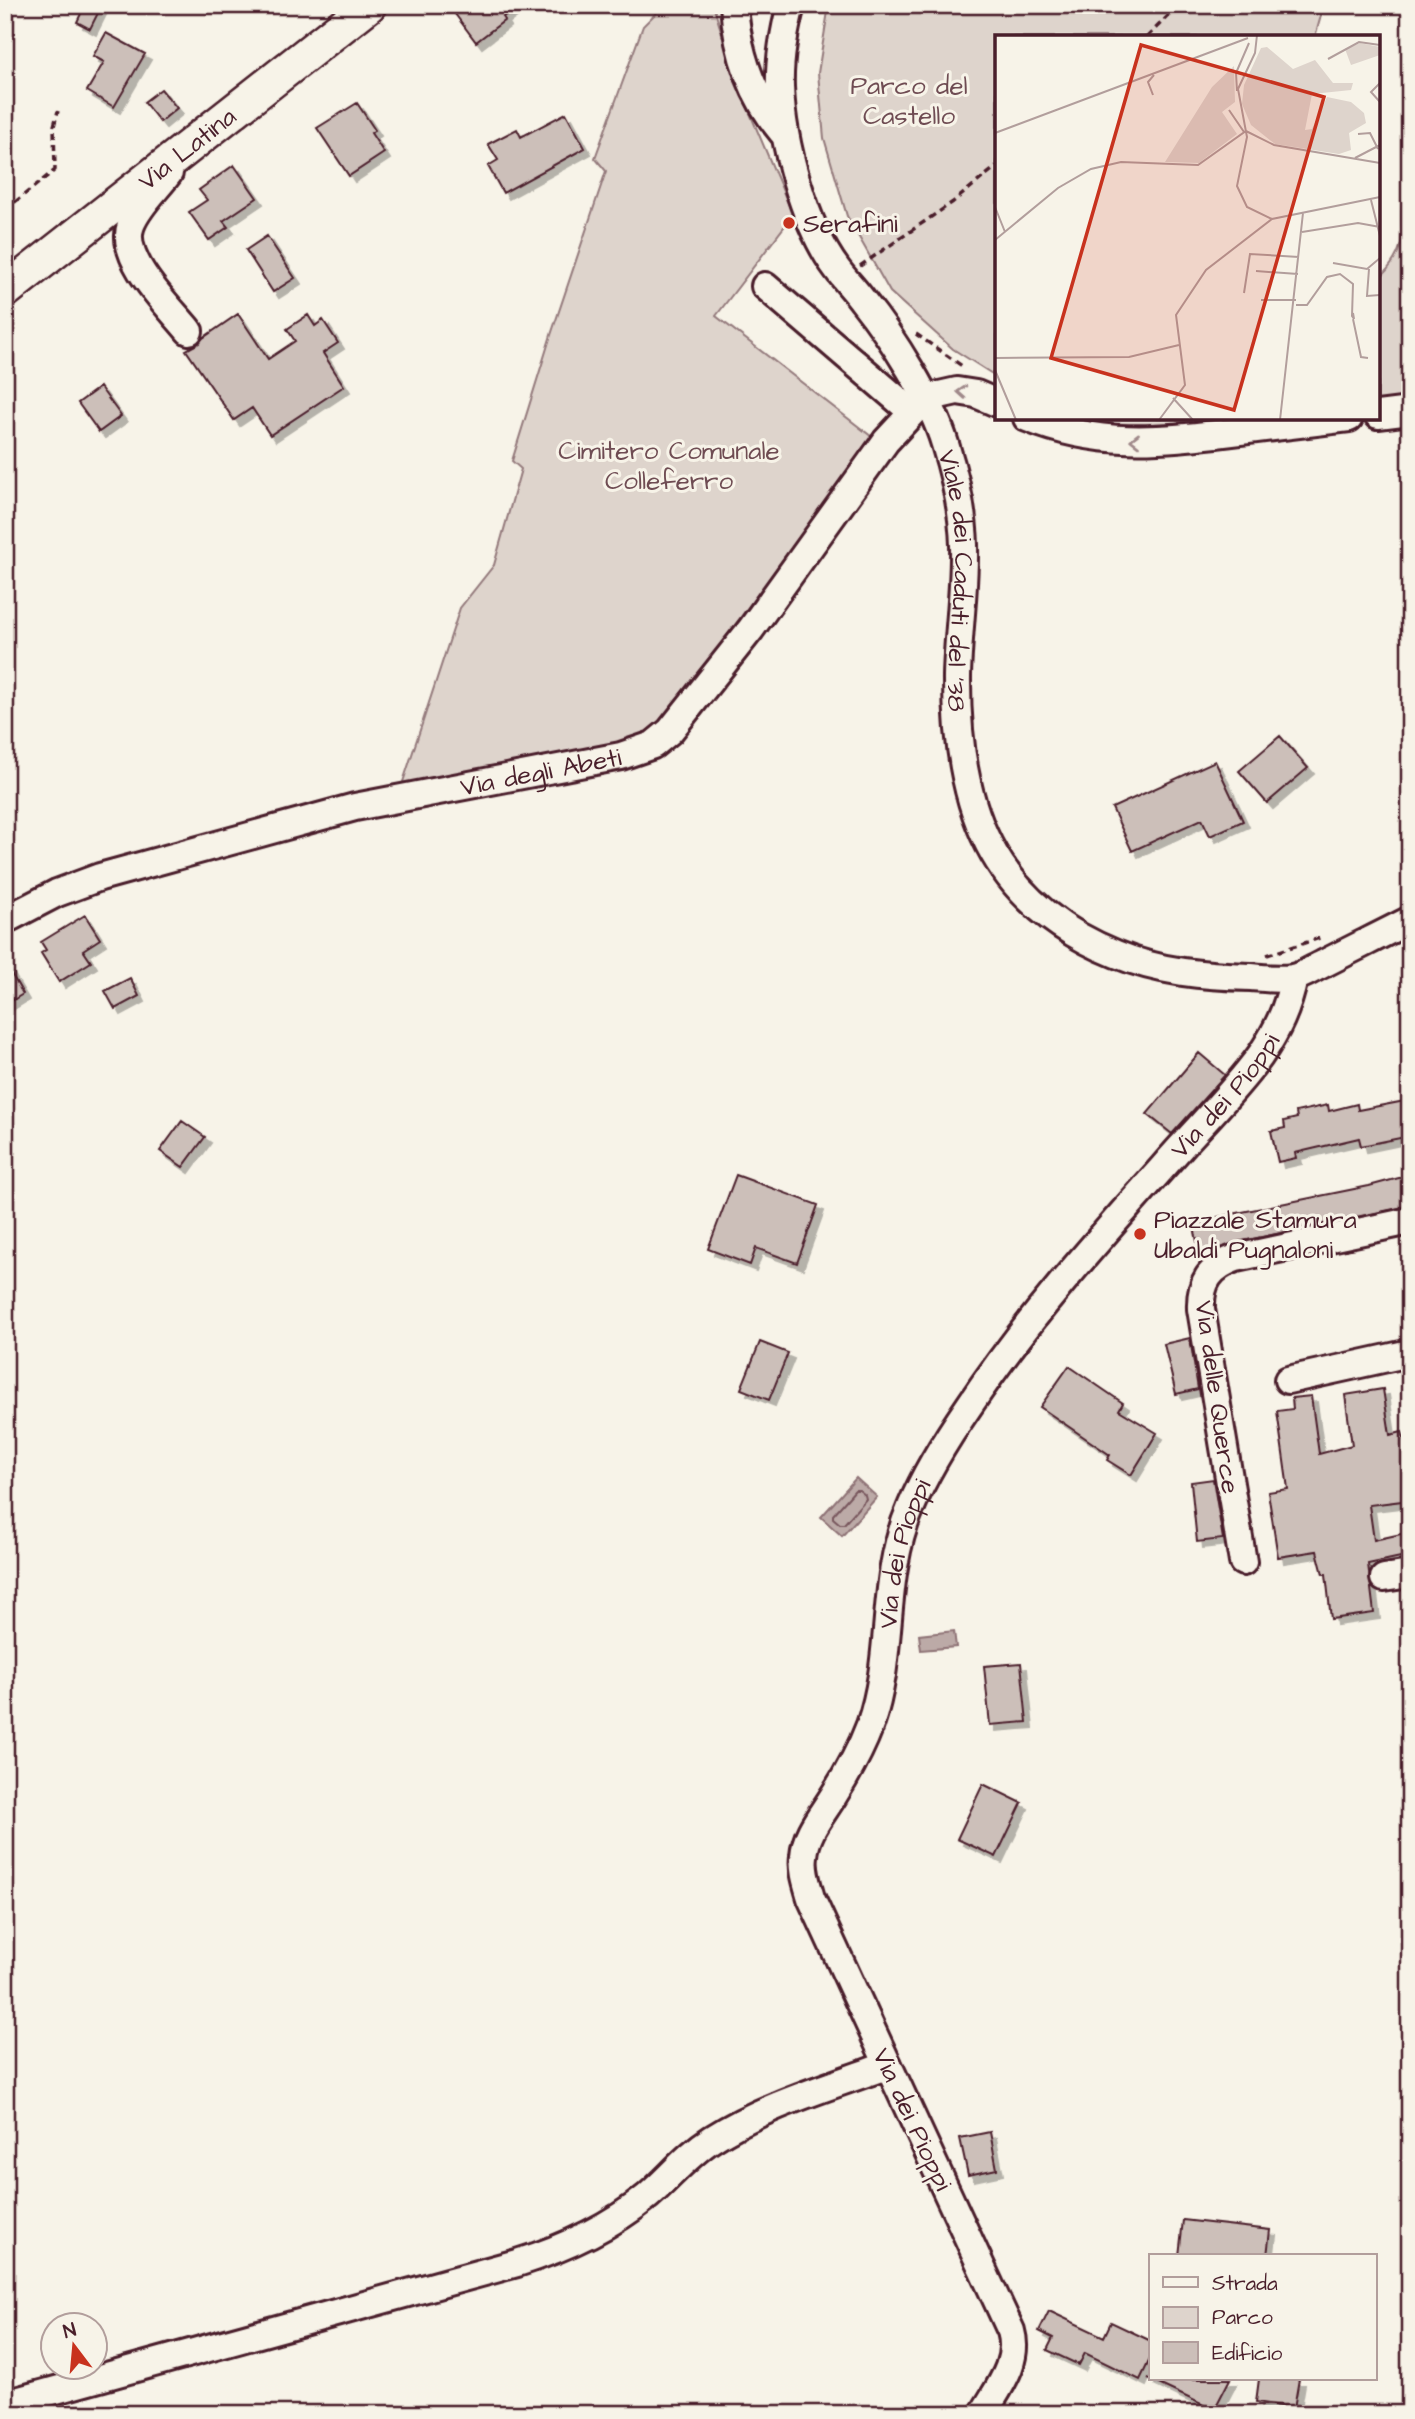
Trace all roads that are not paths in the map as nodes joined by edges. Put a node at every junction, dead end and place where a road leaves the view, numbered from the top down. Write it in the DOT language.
graph roads {
  1 [pos="369,5"];
  2 [pos="734,5"];
  3 [pos="791,5"];
  4 [pos="786,137"];
  5 [pos="190,146"];
  6 [pos="765,286"];
  7 [pos="5,291"];
  8 [pos="188,331"];
  9 [pos="995,402"];
  10 [pos="919,405"];
  11 [pos="1410,411"];
  12 [pos="1380,415"];
  13 [pos="1033,420"];
  14 [pos="1332,420"];
  15 [pos="5,920"];
  16 [pos="1410,920"];
  17 [pos="1294,978"];
  18 [pos="1410,1221"];
  19 [pos="1410,1353"];
  20 [pos="1288,1380"];
  21 [pos="1243,1562"];
  22 [pos="888,2065"];
  23 [pos="5,2404"];
  24 [pos="983,2414"];
  1 -- 5 [label="main road, Via Latina"];
  2 -- 4 [label="street"];
  3 -- 4 [label="street, Viale dei Caduti del '38"];
  4 -- 10 [label="street, Viale dei Caduti del '38"];
  5 -- 7 [label="main road, Via Latina"];
  5 -- 8 [label="street"];
  6 -- 10 [label="street"];
  9 -- 10 [label="street, one-way"];
  10 -- 15 [label="street, Via degli Abeti"];
  10 -- 17 [label="street, Viale dei Caduti del '38"];
  11 -- 12 [label="street"];
  14 -- 13 [label="street, one-way"];
  16 -- 17 [label="street"];
  17 -- 22 [label="street, Via dei Pioppi"];
  18 -- 21 [label="street, Via delle Querce"];
  19 -- 20 [label="street"];
  22 -- 23 [label="street"];
  22 -- 24 [label="street, Via dei Pioppi"];
}
